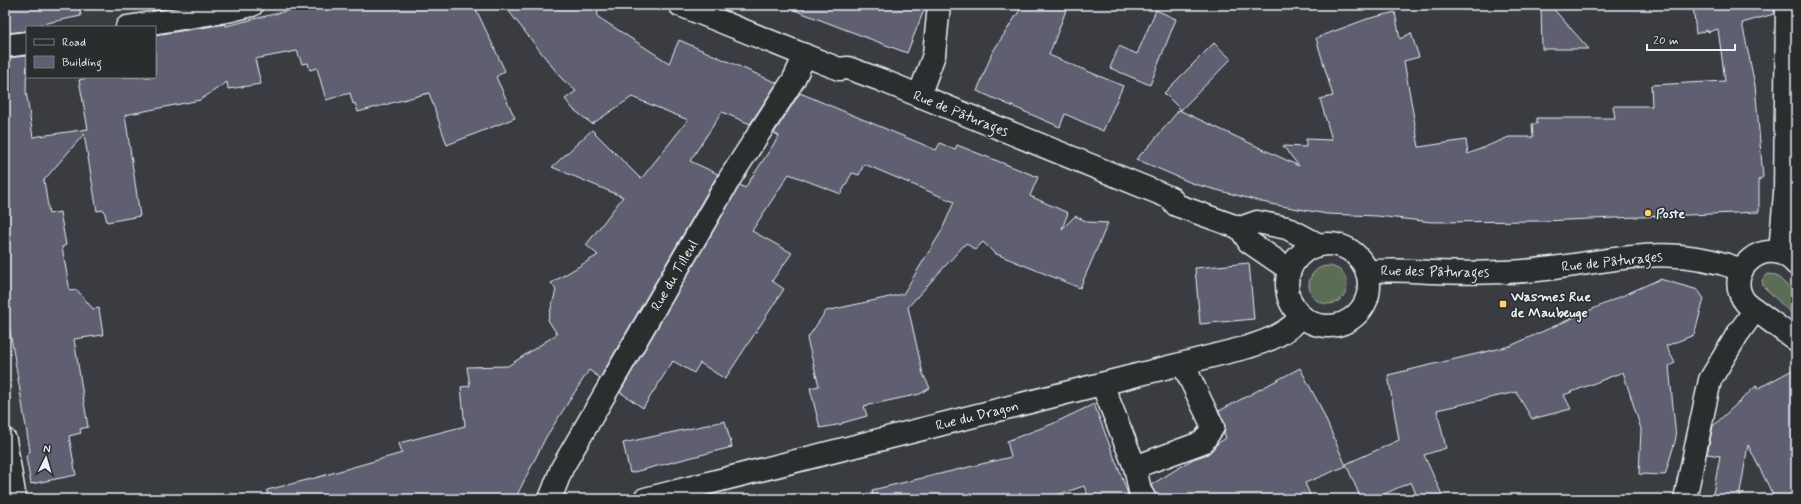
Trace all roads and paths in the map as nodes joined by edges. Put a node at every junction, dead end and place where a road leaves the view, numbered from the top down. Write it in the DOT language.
graph roads {
  1 [pos="252,5"];
  2 [pos="680,5"];
  3 [pos="939,5"];
  4 [pos="1787,5"];
  5 [pos="133,26"];
  6 [pos="26,43"];
  7 [pos="5,46"];
  8 [pos="805,55"];
  9 [pos="919,96"];
  10 [pos="1240,228"];
  11 [pos="1319,245"];
  12 [pos="1788,258"];
  13 [pos="1290,270"];
  14 [pos="1742,270"];
  15 [pos="1367,272"];
  16 [pos="1503,272"];
  17 [pos="1755,310"];
  18 [pos="1301,316"];
  19 [pos="1796,340"];
  20 [pos="1183,364"];
  21 [pos="1102,384"];
  22 [pos="5,440"];
  23 [pos="1135,467"];
  24 [pos="15,499"];
  25 [pos="550,499"];
  26 [pos="645,499"];
  27 [pos="1145,499"];
  28 [pos="1685,499"];
  1 -- 5 [label="street"];
  2 -- 8 [label="street, Rue de Pâturages"];
  3 -- 9 [label="street"];
  4 -- 12 [label="street"];
  6 -- 7 [label="street"];
  8 -- 9 [label="street, Rue de Pâturages"];
  8 -- 25 [label="street, Rue du Tilleul"];
  9 -- 10 [label="street, Rue de Pâturages"];
  10 -- 11 [label="street"];
  10 -- 13 [label="street"];
  11 -- 13 [label="street"];
  11 -- 15 [label="street"];
  12 -- 14 [label="street"];
  13 -- 18 [label="street"];
  14 -- 16 [label="street, Rue de Pâturages"];
  14 -- 17 [label="street"];
  15 -- 16 [label="street, Rue des Pâturages"];
  15 -- 18 [label="street"];
  17 -- 19 [label="street"];
  17 -- 28 [label="street"];
  18 -- 20 [label="street, Rue du Dragon"];
  20 -- 21 [label="street, Rue du Dragon"];
  20 -- 23 [label="street"];
  21 -- 23 [label="street"];
  21 -- 26 [label="street, Rue du Dragon"];
  22 -- 24 [label="street"];
  23 -- 27 [label="street"];
}
